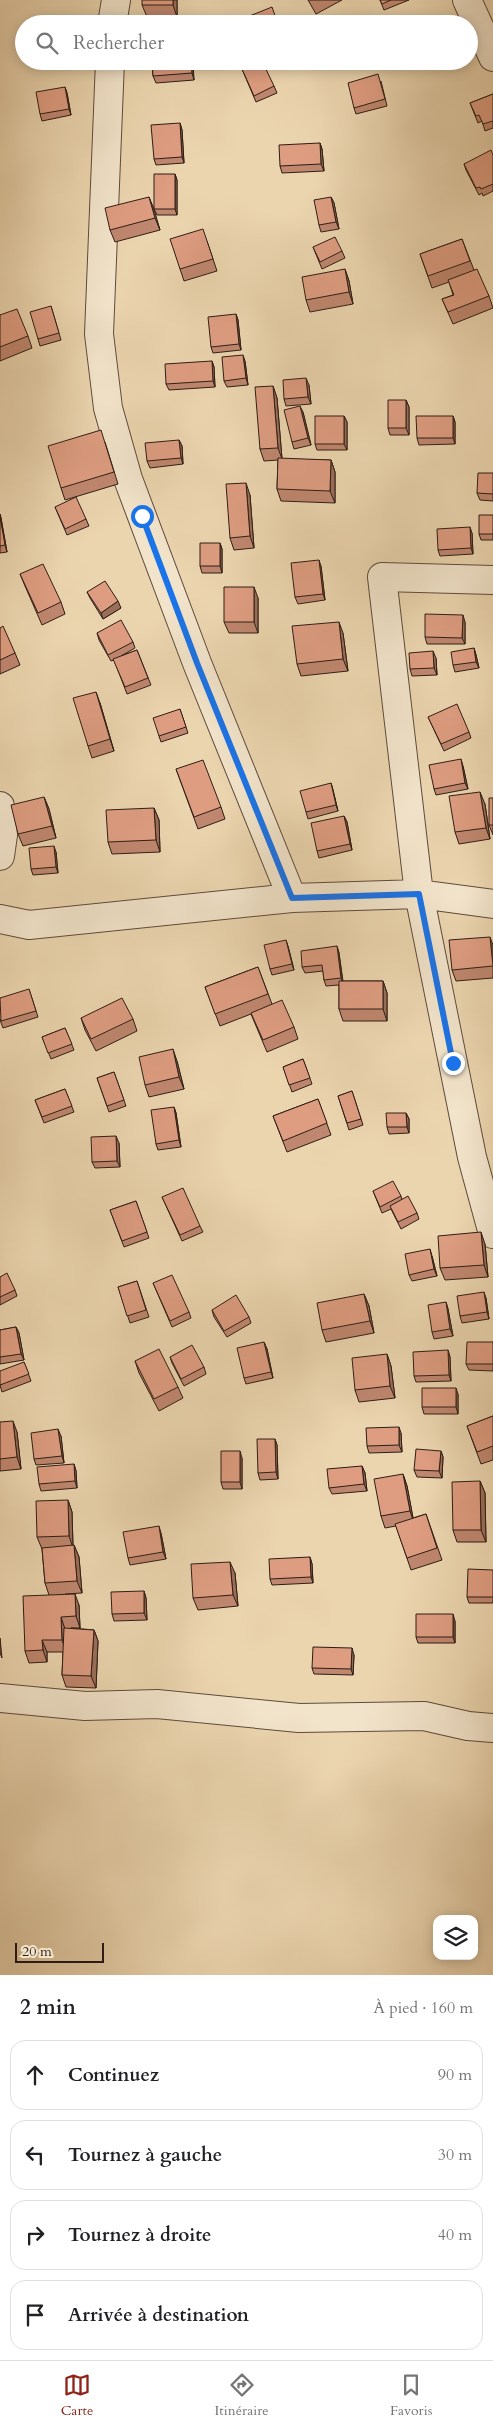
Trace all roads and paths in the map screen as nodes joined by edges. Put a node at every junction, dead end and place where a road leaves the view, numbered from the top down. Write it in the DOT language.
graph roads {
  1 [pos="116,0"];
  2 [pos="467,0"];
  3 [pos="114,15"];
  4 [pos="474,15"];
  5 [pos="478,24"];
  6 [pos="493,57"];
  7 [pos="110,70"];
  8 [pos="493,580"];
  9 [pos="0,806"];
  10 [pos="0,856"];
  11 [pos="419,894"];
  12 [pos="292,898"];
  13 [pos="493,904"];
  14 [pos="0,919"];
  15 [pos="493,1234"];
  16 [pos="0,1698"];
  17 [pos="493,1728"];
  1 -- 3 [label="street"];
  2 -- 4 [label="street"];
  5 -- 6 [label="street"];
  7 -- 12 [label="street"];
  8 -- 11 [label="street"];
  9 -- 10 [label="street"];
  11 -- 12 [label="street"];
  11 -- 13 [label="street"];
  11 -- 15 [label="street"];
  12 -- 14 [label="street"];
  16 -- 17 [label="street"];
}
